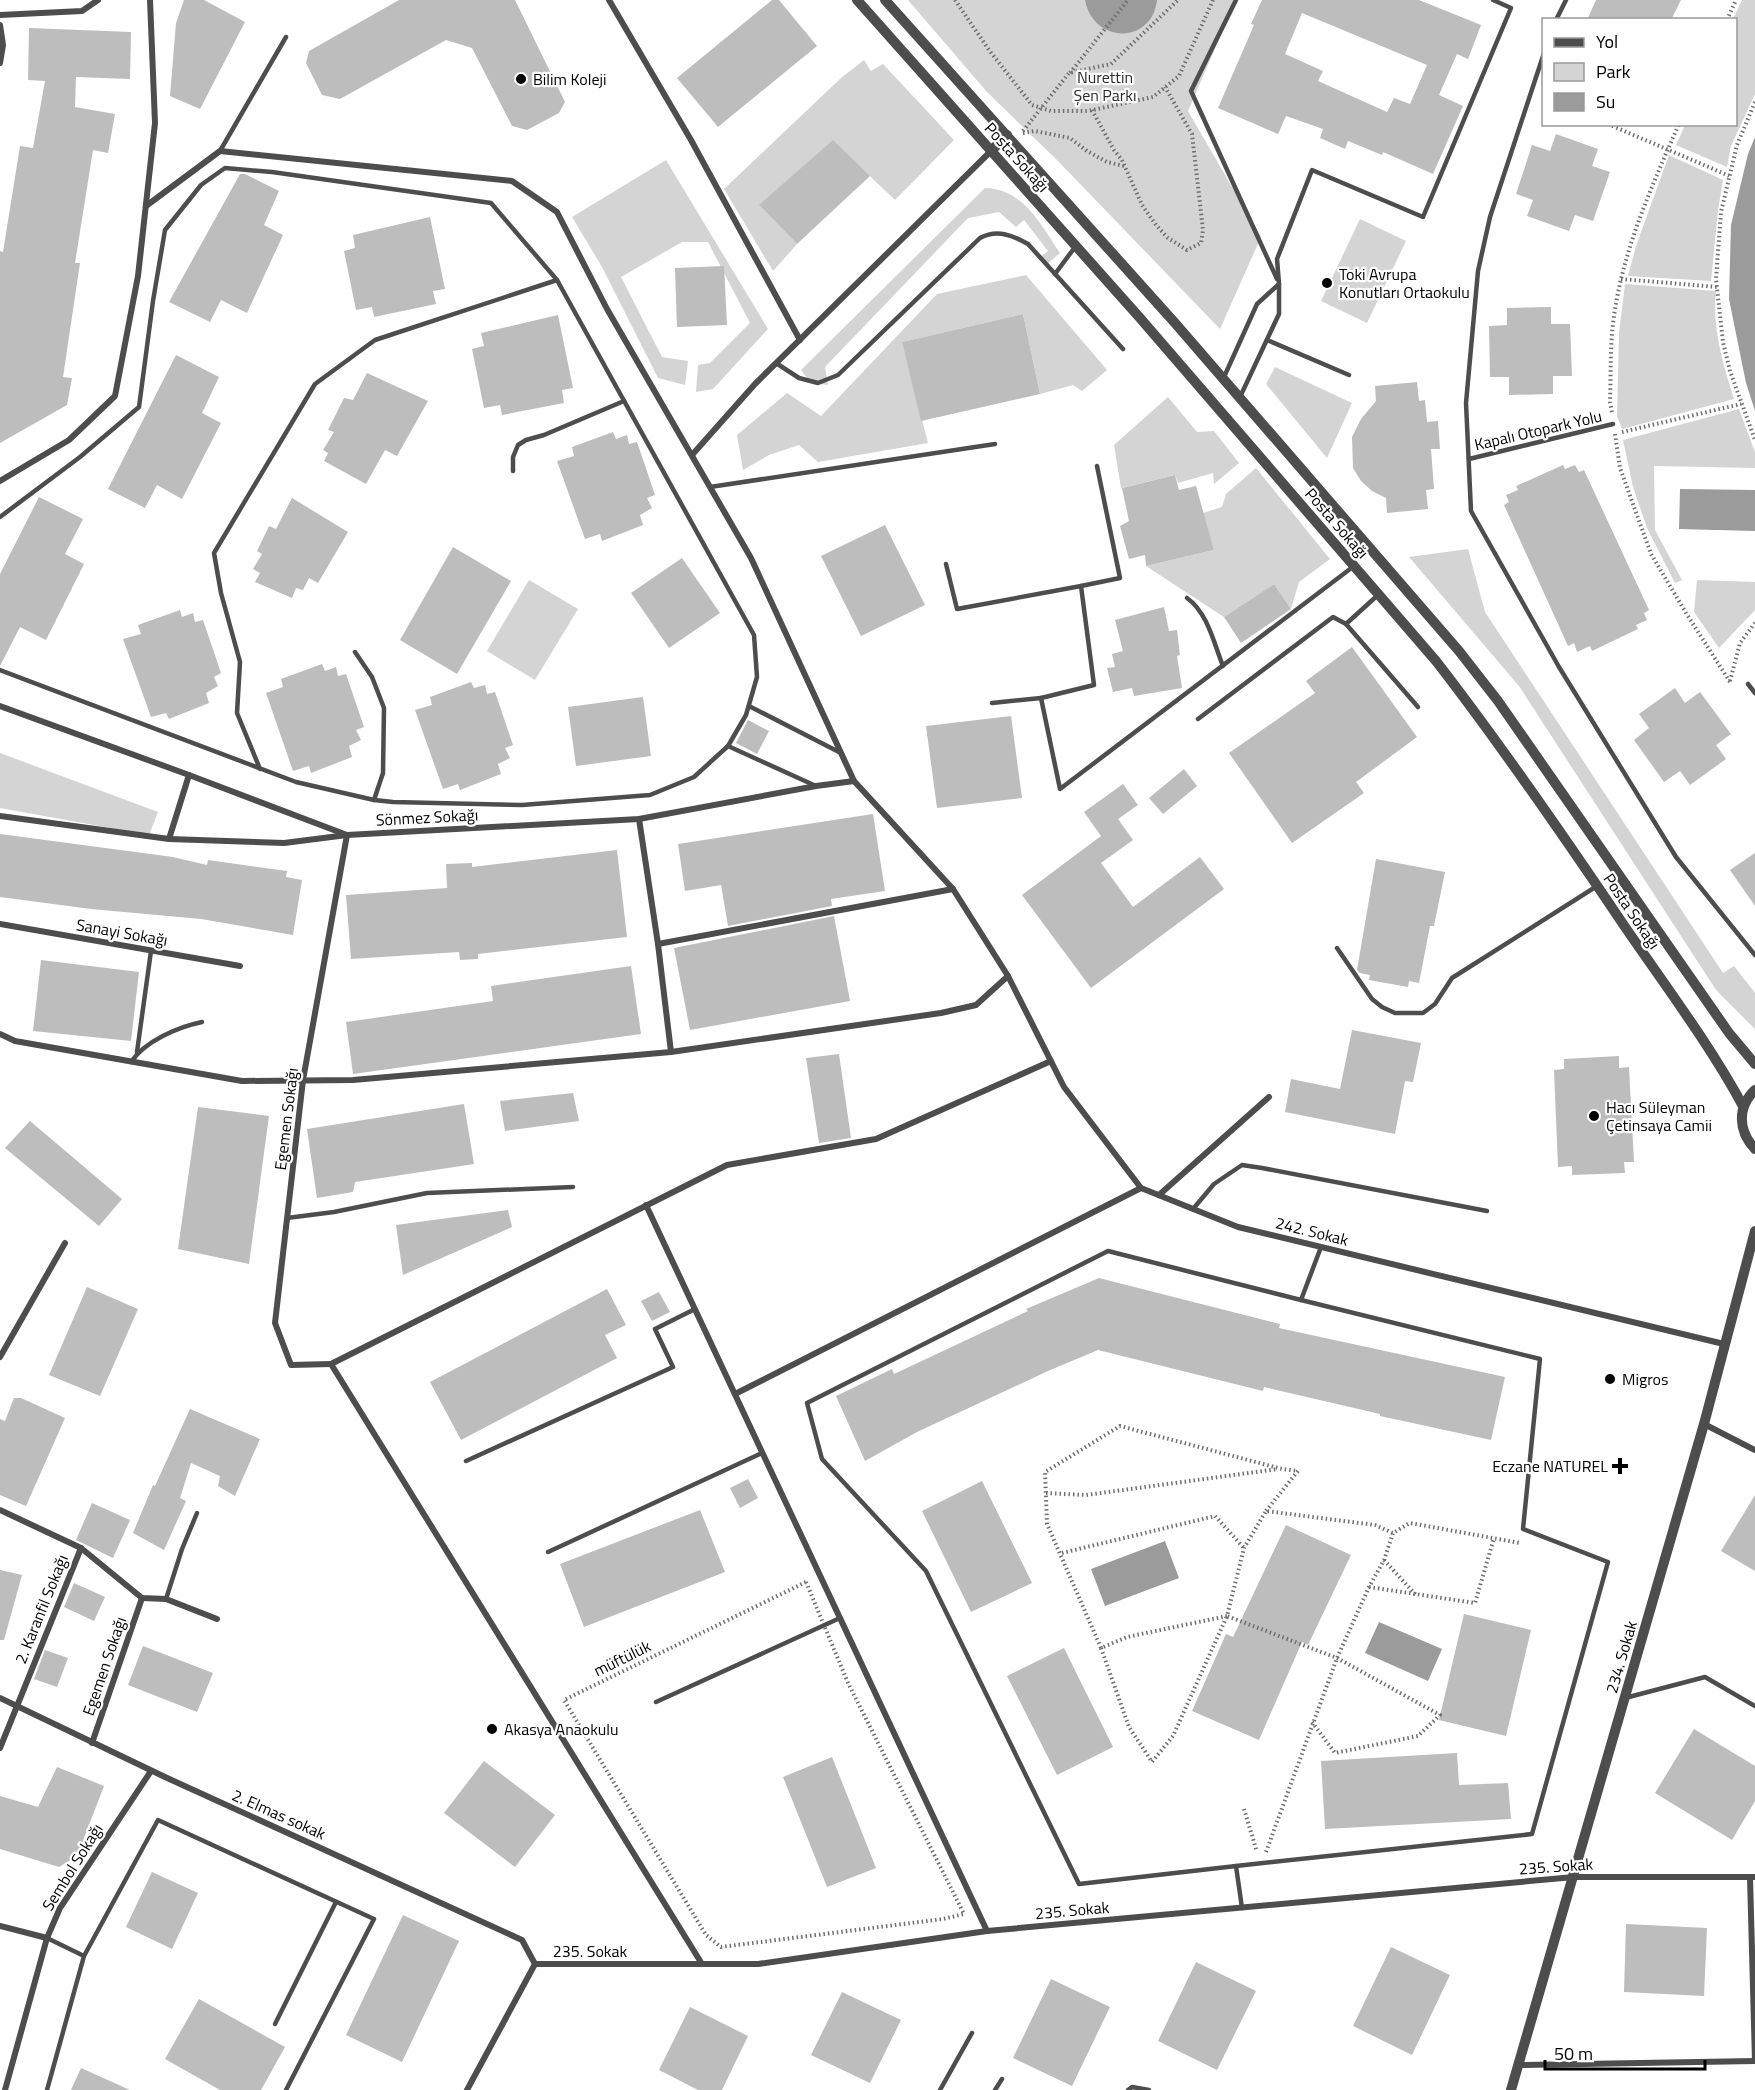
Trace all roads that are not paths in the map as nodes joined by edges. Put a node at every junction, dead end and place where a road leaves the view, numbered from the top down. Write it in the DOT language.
graph roads {
  1 [pos="98,0"];
  2 [pos="150,0"];
  3 [pos="609,0"];
  4 [pos="857,0"];
  5 [pos="885,0"];
  6 [pos="1236,0"];
  7 [pos="1493,0"];
  8 [pos="1566,0"];
  9 [pos="0,15"];
  10 [pos="1557,18"];
  11 [pos="0,25"];
  12 [pos="286,37"];
  13 [pos="1,45"];
  14 [pos="1542,59"];
  15 [pos="0,63"];
  16 [pos="1007,135"];
  17 [pos="220,151"];
  18 [pos="991,151"];
  19 [pos="146,206"];
  20 [pos="1076,246"];
  21 [pos="1055,274"];
  22 [pos="556,280"];
  23 [pos="1279,284"];
  24 [pos="800,340"];
  25 [pos="1267,340"];
  26 [pos="1123,349"];
  27 [pos="776,363"];
  28 [pos="1348,375"];
  29 [pos="1224,378"];
  30 [pos="1240,397"];
  31 [pos="624,401"];
  32 [pos="1613,424"];
  33 [pos="995,444"];
  34 [pos="692,455"];
  35 [pos="1469,459"];
  36 [pos="1097,466"];
  37 [pos="513,471"];
  38 [pos="0,481"];
  39 [pos="710,487"];
  40 [pos="0,517"];
  41 [pos="946,564"];
  42 [pos="1354,566"];
  43 [pos="1081,586"];
  44 [pos="1379,594"];
  45 [pos="1187,598"];
  46 [pos="1346,624"];
  47 [pos="355,652"];
  48 [pos="1223,666"];
  49 [pos="0,670"];
  50 [pos="1748,684"];
  51 [pos="1755,693"];
  52 [pos="1041,698"];
  53 [pos="992,704"];
  54 [pos="0,706"];
  55 [pos="749,706"];
  56 [pos="1418,707"];
  57 [pos="1198,719"];
  58 [pos="728,746"];
  59 [pos="839,752"];
  60 [pos="260,769"];
  61 [pos="189,775"];
  62 [pos="854,781"];
  63 [pos="816,786"];
  64 [pos="374,800"];
  65 [pos="0,816"];
  66 [pos="639,819"];
  67 [pos="347,835"];
  68 [pos="170,839"];
  69 [pos="1597,886"];
  70 [pos="953,889"];
  71 [pos="0,924"];
  72 [pos="658,944"];
  73 [pos="1337,948"];
  74 [pos="151,951"];
  75 [pos="1755,955"];
  76 [pos="240,966"];
  77 [pos="1008,976"];
  78 [pos="202,1022"];
  79 [pos="0,1034"];
  80 [pos="138,1052"];
  81 [pos="671,1052"];
  82 [pos="1051,1061"];
  83 [pos="131,1062"];
  84 [pos="1755,1064"];
  85 [pos="303,1080"];
  86 [pos="1755,1090"];
  87 [pos="1269,1097"];
  88 [pos="1743,1106"];
  89 [pos="1755,1149"];
  90 [pos="573,1187"];
  91 [pos="1142,1188"];
  92 [pos="1159,1195"];
  93 [pos="646,1205"];
  94 [pos="1193,1209"];
  95 [pos="1487,1211"];
  96 [pos="287,1218"];
  97 [pos="1755,1231"];
  98 [pos="65,1243"];
  99 [pos="1322,1247"];
  100 [pos="1301,1300"];
  101 [pos="695,1309"];
  102 [pos="1724,1344"];
  103 [pos="0,1357"];
  104 [pos="331,1364"];
  105 [pos="735,1394"];
  106 [pos="1704,1424"];
  107 [pos="1755,1450"];
  108 [pos="762,1453"];
  109 [pos="466,1461"];
  110 [pos="0,1510"];
  111 [pos="197,1514"];
  112 [pos="81,1548"];
  113 [pos="548,1552"];
  114 [pos="142,1598"];
  115 [pos="166,1599"];
  116 [pos="840,1618"];
  117 [pos="217,1619"];
  118 [pos="0,1698"];
  119 [pos="1625,1698"];
  120 [pos="656,1702"];
  121 [pos="16,1705"];
  122 [pos="1755,1706"];
  123 [pos="92,1743"];
  124 [pos="0,1748"];
  125 [pos="151,1771"];
  126 [pos="1236,1866"];
  127 [pos="1574,1877"];
  128 [pos="1752,1877"];
  129 [pos="336,1902"];
  130 [pos="1242,1908"];
  131 [pos="0,1926"];
  132 [pos="987,1931"];
  133 [pos="47,1938"];
  134 [pos="84,1956"];
  135 [pos="536,1964"];
  136 [pos="702,1964"];
  137 [pos="275,2024"];
  138 [pos="972,2033"];
  139 [pos="1755,2061"];
  140 [pos="1519,2066"];
  141 [pos="1002,2079"];
  142 [pos="5,2090"];
  143 [pos="47,2090"];
  144 [pos="286,2090"];
  145 [pos="467,2090"];
  146 [pos="940,2090"];
  147 [pos="995,2090"];
  148 [pos="1128,2090"];
  149 [pos="1149,2090"];
  150 [pos="1511,2090"];
  1 -- 9 [label="street"];
  2 -- 19 [label="street"];
  3 -- 24 [label="street"];
  4 -- 18 [label="street, Posta Sokağı"];
  5 -- 16 [label="street, Posta Sokağı"];
  6 -- 23 [label="lane"];
  7 -- 23 [label="lane"];
  8 -- 10 [label="lane"];
  11 -- 13 [label="street"];
  12 -- 17 [label="lane"];
  13 -- 15 [label="street"];
  14 -- 35 [label="lane"];
  16 -- 18 [label="street"];
  16 -- 29 [label="street, Posta Sokağı"];
  17 -- 19 [label="street"];
  17 -- 34 [label="street, 242. Sokak"];
  18 -- 20 [label="street, Posta Sokağı"];
  18 -- 24 [label="street"];
  19 -- 38 [label="street"];
  20 -- 21 [label="lane"];
  20 -- 42 [label="street, Posta Sokağı"];
  21 -- 26 [label="lane"];
  21 -- 27 [label="lane"];
  22 -- 31 [label="lane"];
  22 -- 40 [label="lane"];
  22 -- 60 [label="lane"];
  23 -- 25 [label="lane"];
  23 -- 29 [label="lane"];
  24 -- 27 [label="street"];
  25 -- 28 [label="lane"];
  25 -- 30 [label="lane"];
  27 -- 34 [label="street"];
  29 -- 30 [label="street, Posta Sokağı"];
  30 -- 84 [label="street, Posta Sokağı"];
  31 -- 37 [label="lane"];
  31 -- 55 [label="lane"];
  32 -- 35 [label="lane, Kapalı Otopark Yolu"];
  33 -- 39 [label="lane"];
  34 -- 39 [label="street, 242. Sokak"];
  35 -- 75 [label="lane"];
  36 -- 43 [label="lane"];
  39 -- 59 [label="street, 242. Sokak"];
  41 -- 43 [label="lane"];
  42 -- 44 [label="street, Posta Sokağı"];
  42 -- 48 [label="lane"];
  43 -- 52 [label="lane"];
  44 -- 46 [label="lane"];
  44 -- 69 [label="street, Posta Sokağı"];
  45 -- 48 [label="lane"];
  46 -- 56 [label="lane"];
  46 -- 57 [label="lane"];
  47 -- 64 [label="lane"];
  48 -- 52 [label="lane"];
  49 -- 60 [label="lane"];
  50 -- 51 [label="lane"];
  52 -- 53 [label="lane"];
  54 -- 61 [label="street"];
  55 -- 58 [label="lane"];
  55 -- 59 [label="lane"];
  58 -- 63 [label="lane"];
  58 -- 64 [label="lane"];
  59 -- 62 [label="street, 242. Sokak"];
  60 -- 64 [label="lane"];
  61 -- 67 [label="street"];
  61 -- 68 [label="street"];
  62 -- 63 [label="street, Sönmez Sokağı"];
  62 -- 70 [label="street, 242. Sokak"];
  63 -- 66 [label="street, Sönmez Sokağı"];
  65 -- 68 [label="street, Sönmez Sokağı"];
  66 -- 67 [label="street, Sönmez Sokağı"];
  66 -- 72 [label="street"];
  67 -- 68 [label="street, Sönmez Sokağı"];
  67 -- 85 [label="street, Egemen Sokağı"];
  69 -- 73 [label="lane"];
  69 -- 88 [label="street, Posta Sokağı"];
  70 -- 72 [label="street"];
  70 -- 77 [label="street, 242. Sokak"];
  71 -- 74 [label="street, Sanayi Sokağı"];
  72 -- 81 [label="street"];
  74 -- 76 [label="street, Sanayi Sokağı"];
  74 -- 80 [label="lane"];
  77 -- 81 [label="street"];
  77 -- 82 [label="street, 242. Sokak"];
  78 -- 80 [label="lane"];
  79 -- 83 [label="street"];
  80 -- 83 [label="lane"];
  81 -- 85 [label="street"];
  82 -- 91 [label="street, 242. Sokak"];
  82 -- 93 [label="street"];
  83 -- 85 [label="street"];
  85 -- 96 [label="street, Egemen Sokağı"];
  86 -- 88 [label="street"];
  87 -- 92 [label="street"];
  88 -- 89 [label="street"];
  90 -- 96 [label="lane"];
  91 -- 92 [label="street, 242. Sokak"];
  91 -- 105 [label="street"];
  92 -- 94 [label="street, 242. Sokak"];
  93 -- 101 [label="street"];
  93 -- 104 [label="street"];
  94 -- 95 [label="lane"];
  94 -- 99 [label="street, 242. Sokak"];
  96 -- 104 [label="street, Egemen Sokağı"];
  97 -- 102 [label="street, 234. Sokak"];
  98 -- 103 [label="street"];
  99 -- 100 [label="lane"];
  99 -- 102 [label="street, 242. Sokak"];
  100 -- 126 [label="lane"];
  100 -- 126 [label="lane"];
  101 -- 105 [label="street"];
  101 -- 109 [label="lane"];
  102 -- 106 [label="street, 234. Sokak"];
  104 -- 136 [label="street"];
  105 -- 108 [label="street"];
  106 -- 107 [label="street"];
  106 -- 119 [label="street, 234. Sokak"];
  108 -- 113 [label="lane"];
  108 -- 116 [label="street"];
  110 -- 112 [label="street"];
  111 -- 115 [label="lane"];
  112 -- 114 [label="street"];
  112 -- 121 [label="street, 2. Karanfil Sokağı"];
  114 -- 115 [label="street"];
  114 -- 123 [label="street, Egemen Sokağı"];
  115 -- 117 [label="street"];
  116 -- 120 [label="lane"];
  116 -- 132 [label="street"];
  118 -- 121 [label="street, 2. Elmas sokak"];
  119 -- 122 [label="lane"];
  119 -- 127 [label="street, 234. Sokak"];
  121 -- 123 [label="street, 2. Elmas sokak"];
  121 -- 124 [label="street, 2. Karanfil Sokağı"];
  123 -- 125 [label="street, 2. Elmas sokak"];
  125 -- 133 [label="street, Sembol Sokağı"];
  125 -- 135 [label="street, 2. Elmas sokak"];
  126 -- 130 [label="lane"];
  127 -- 128 [label="street, 235. Sokak"];
  127 -- 130 [label="street, 235. Sokak"];
  127 -- 140 [label="street, 234. Sokak"];
  128 -- 139 [label="street"];
  129 -- 134 [label="lane"];
  129 -- 137 [label="lane"];
  129 -- 144 [label="lane"];
  130 -- 132 [label="street, 235. Sokak"];
  131 -- 133 [label="street"];
  132 -- 136 [label="street, 235. Sokak"];
  133 -- 134 [label="lane"];
  133 -- 142 [label="street, Sembol Sokağı"];
  134 -- 143 [label="lane"];
  135 -- 136 [label="street, 235. Sokak"];
  135 -- 145 [label="street, 235. Sokak"];
  138 -- 146 [label="lane"];
  139 -- 140 [label="street"];
  140 -- 150 [label="street, 234. Sokak"];
  141 -- 147 [label="lane"];
  148 -- 149 [label="lane"];
}
